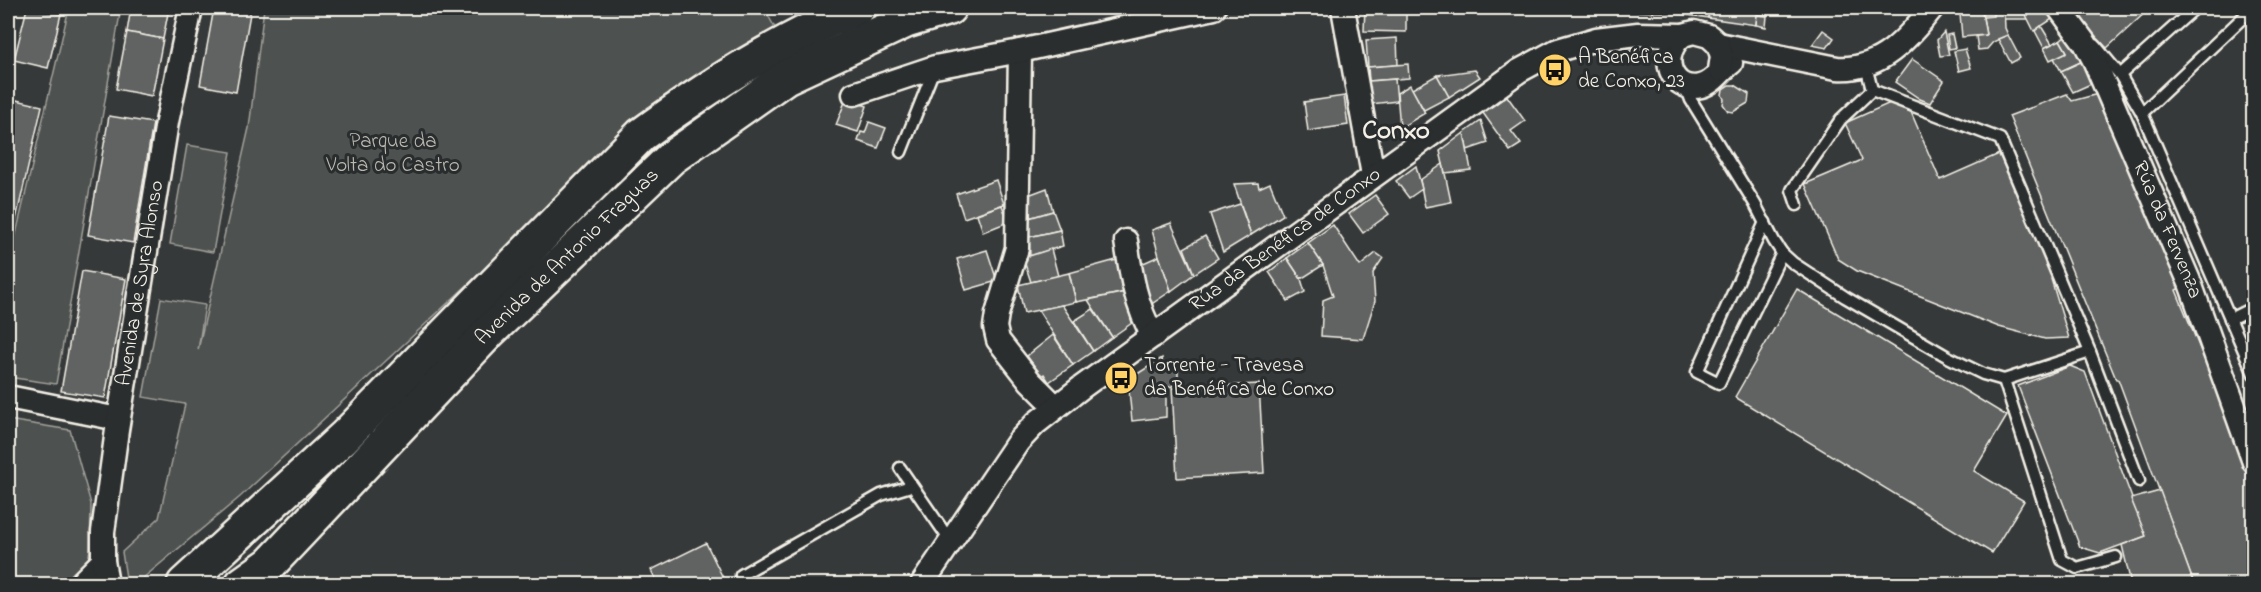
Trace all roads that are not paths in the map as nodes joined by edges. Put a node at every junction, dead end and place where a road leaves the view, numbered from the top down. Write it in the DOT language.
graph roads {
  1 [pos="191,8"];
  2 [pos="858,8"];
  3 [pos="949,8"];
  4 [pos="1214,8"];
  5 [pos="1343,8"];
  6 [pos="1932,8"];
  7 [pos="2059,8"];
  8 [pos="2195,8"];
  9 [pos="2253,8"];
  10 [pos="1638,34"];
  11 [pos="1683,35"];
  12 [pos="2085,43"];
  13 [pos="1718,44"];
  14 [pos="1020,51"];
  15 [pos="1751,52"];
  16 [pos="1669,54"];
  17 [pos="1866,66"];
  18 [pos="935,67"];
  19 [pos="1720,70"];
  20 [pos="2120,75"];
  21 [pos="1694,85"];
  22 [pos="1872,90"];
  23 [pos="854,94"];
  24 [pos="1697,110"];
  25 [pos="2142,113"];
  26 [pos="901,152"];
  27 [pos="1373,176"];
  28 [pos="1797,205"];
  29 [pos="1765,222"];
  30 [pos="1126,241"];
  31 [pos="1782,252"];
  32 [pos="2253,307"];
  33 [pos="2230,319"];
  34 [pos="1154,336"];
  35 [pos="2090,352"];
  36 [pos="2253,374"];
  37 [pos="2004,380"];
  38 [pos="8,397"];
  39 [pos="1056,407"];
  40 [pos="118,420"];
  41 [pos="2253,462"];
  42 [pos="900,468"];
  43 [pos="2139,481"];
  44 [pos="911,486"];
  45 [pos="261,513"];
  46 [pos="951,542"];
  47 [pos="2116,557"];
  48 [pos="103,561"];
  49 [pos="263,574"];
  50 [pos="741,575"];
  51 [pos="80,585"];
  52 [pos="107,585"];
  53 [pos="162,585"];
  54 [pos="184,585"];
  55 [pos="242,585"];
  56 [pos="922,585"];
  1 -- 40 [label="street, Avenida de Syra Alonso"];
  2 -- 45 [label="highway, Avenida de Antonio Fraguas"];
  3 -- 49 [label="highway, Avenida de Antonio Fraguas"];
  4 -- 14 [label="street"];
  5 -- 27 [label="street"];
  6 -- 17 [label="street, Rúa da Benéfica de Conxo"];
  7 -- 12 [label="street, Rúa da Fervenza"];
  8 -- 20 [label="lane"];
  9 -- 25 [label="lane"];
  10 -- 11 [label="street, Rúa da Benéfica de Conxo"];
  10 -- 16 [label="street"];
  10 -- 27 [label="street, Rúa da Benéfica de Conxo"];
  11 -- 13 [label="street, Rúa da Benéfica de Conxo"];
  11 -- 16 [label="street"];
  12 -- 20 [label="lane"];
  12 -- 41 [label="street, Rúa da Fervenza"];
  13 -- 15 [label="street, Rúa da Benéfica de Conxo"];
  13 -- 19 [label="street"];
  14 -- 18 [label="street"];
  14 -- 39 [label="street"];
  15 -- 17 [label="street, Rúa da Benéfica de Conxo"];
  15 -- 19 [label="street"];
  16 -- 21 [label="street"];
  17 -- 22 [label="lane"];
  18 -- 23 [label="street"];
  18 -- 26 [label="lane"];
  19 -- 21 [label="street"];
  20 -- 25 [label="lane"];
  21 -- 24 [label="lane"];
  21 -- 24 [label="lane"];
  22 -- 28 [label="lane"];
  22 -- 35 [label="lane"];
  24 -- 29 [label="lane"];
  25 -- 33 [label="lane"];
  27 -- 34 [label="street, Rúa da Benéfica de Conxo"];
  29 -- 31 [label="lane"];
  29 -- 31 [label="lane"];
  30 -- 34 [label="street"];
  31 -- 37 [label="lane"];
  32 -- 33 [label="lane"];
  33 -- 36 [label="lane"];
  34 -- 39 [label="street, Rúa da Benéfica de Conxo"];
  35 -- 37 [label="lane"];
  35 -- 43 [label="lane"];
  37 -- 47 [label="lane"];
  38 -- 40 [label="street"];
  39 -- 46 [label="street, Rúa da Benéfica de Conxo"];
  40 -- 48 [label="street, Avenida de Syra Alonso"];
  42 -- 44 [label="lane"];
  44 -- 46 [label="lane"];
  44 -- 50 [label="lane"];
  45 -- 53 [label="highway"];
  45 -- 54 [label="highway, Avenida de Antonio Fraguas"];
  46 -- 56 [label="street, Rúa da Benéfica de Conxo"];
  48 -- 51 [label="street"];
  48 -- 52 [label="street, Avenida de Syra Alonso"];
  49 -- 55 [label="highway, Avenida de Antonio Fraguas"];
}
